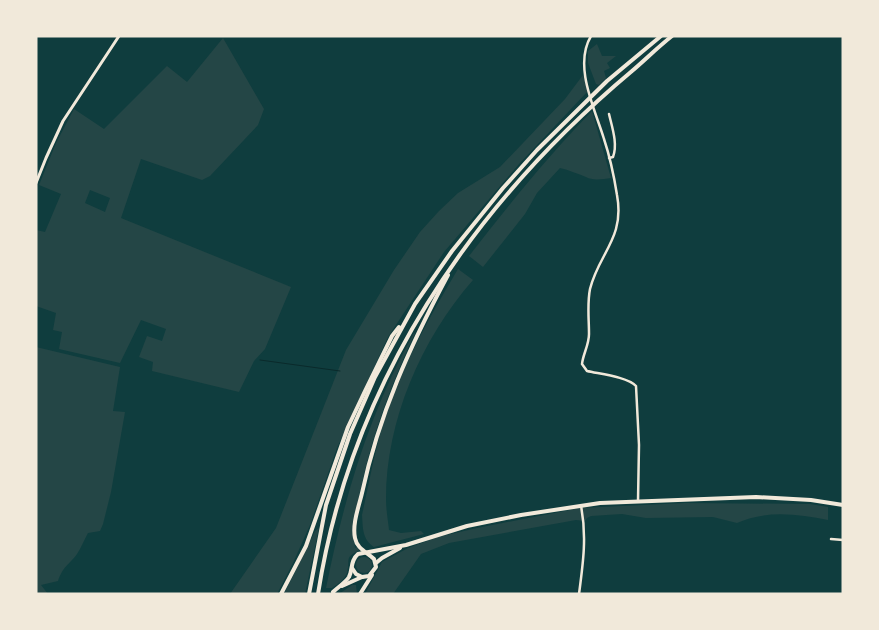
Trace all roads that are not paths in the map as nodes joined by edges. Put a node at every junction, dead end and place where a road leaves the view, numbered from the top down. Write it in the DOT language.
graph roads {
  1 [pos="119,36"];
  2 [pos="591,36"];
  3 [pos="661,36"];
  4 [pos="672,36"];
  5 [pos="609,114"];
  6 [pos="609,158"];
  7 [pos="36,183"];
  8 [pos="456,259"];
  9 [pos="415,304"];
  10 [pos="638,501"];
  11 [pos="843,504"];
  12 [pos="581,506"];
  13 [pos="831,539"];
  14 [pos="843,540"];
  15 [pos="406,545"];
  16 [pos="366,554"];
  17 [pos="376,563"];
  18 [pos="352,568"];
  19 [pos="374,570"];
  20 [pos="362,577"];
  21 [pos="331,593"];
  22 [pos="281,594"];
  23 [pos="309,594"];
  24 [pos="318,594"];
  25 [pos="360,594"];
  26 [pos="579,594"];
  1 -- 7 [label="street"];
  2 -- 6 [label="street"];
  3 -- 9 [label="main road"];
  4 -- 8 [label="main road"];
  5 -- 6 [label="street"];
  6 -- 10 [label="street"];
  8 -- 16 [label="main road"];
  8 -- 24 [label="main road"];
  9 -- 22 [label="main road"];
  9 -- 23 [label="main road"];
  10 -- 11 [label="main road"];
  10 -- 12 [label="main road"];
  12 -- 15 [label="main road"];
  12 -- 26 [label="street"];
  13 -- 14 [label="street"];
  15 -- 16 [label="main road"];
  15 -- 17 [label="main road"];
  16 -- 17 [label="main road"];
  16 -- 18 [label="main road"];
  17 -- 19 [label="main road"];
  18 -- 20 [label="main road"];
  18 -- 21 [label="main road"];
  19 -- 20 [label="main road"];
  19 -- 25 [label="main road"];
  20 -- 21 [label="main road"];
}
